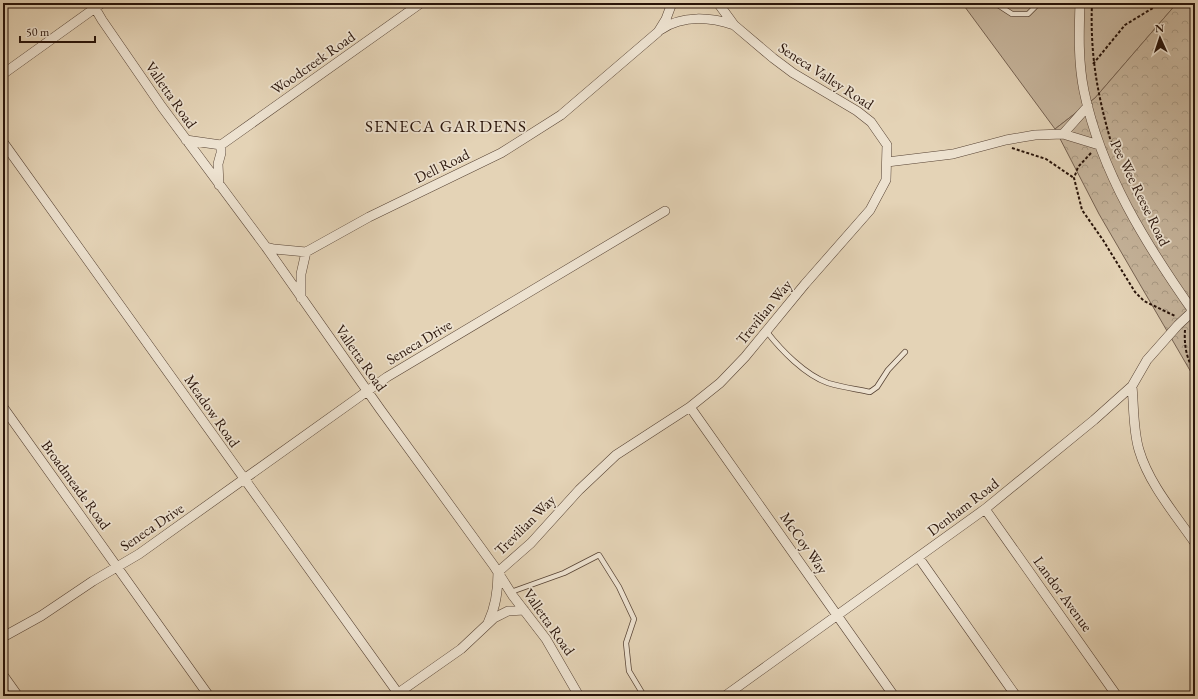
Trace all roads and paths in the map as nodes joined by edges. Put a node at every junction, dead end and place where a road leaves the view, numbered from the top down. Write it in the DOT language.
graph roads {
  1 [pos="421,3"];
  2 [pos="672,3"];
  3 [pos="718,3"];
  4 [pos="995,3"];
  5 [pos="1033,3"];
  6 [pos="1080,3"];
  7 [pos="1092,3"];
  8 [pos="1161,3"];
  9 [pos="96,5"];
  10 [pos="734,25"];
  11 [pos="658,32"];
  12 [pos="1093,64"];
  13 [pos="3,74"];
  14 [pos="1088,106"];
  15 [pos="1063,134"];
  16 [pos="186,140"];
  17 [pos="1006,140"];
  18 [pos="3,142"];
  19 [pos="221,145"];
  20 [pos="1104,145"];
  21 [pos="1088,154"];
  22 [pos="887,162"];
  23 [pos="1074,178"];
  24 [pos="219,185"];
  25 [pos="664,211"];
  26 [pos="266,247"];
  27 [pos="306,252"];
  28 [pos="302,299"];
  29 [pos="1194,313"];
  30 [pos="1176,316"];
  31 [pos="1186,326"];
  32 [pos="766,332"];
  33 [pos="905,352"];
  34 [pos="1195,371"];
  35 [pos="1132,386"];
  36 [pos="367,390"];
  37 [pos="3,407"];
  38 [pos="690,407"];
  39 [pos="244,479"];
  40 [pos="985,509"];
  41 [pos="1195,543"];
  42 [pos="919,558"];
  43 [pos="118,567"];
  44 [pos="498,572"];
  45 [pos="511,592"];
  46 [pos="524,610"];
  47 [pos="838,616"];
  48 [pos="488,623"];
  49 [pos="3,636"];
  50 [pos="3,675"];
  51 [pos="397,695"];
  52 [pos="18,696"];
  53 [pos="209,696"];
  54 [pos="579,696"];
  55 [pos="644,696"];
  56 [pos="725,696"];
  57 [pos="894,696"];
  58 [pos="1016,696"];
  59 [pos="1117,696"];
  1 -- 19 [label="street, Woodcreek Road"];
  2 -- 11 [label="street, Dell Road"];
  3 -- 10 [label="street, Seneca Valley Road"];
  4 -- 5 [label="lane"];
  6 -- 14 [label="street, Pee Wee Reese Road"];
  7 -- 12 [label="path"];
  8 -- 12 [label="path"];
  9 -- 13 [label="street"];
  9 -- 16 [label="street, Valletta Road"];
  10 -- 11 [label="street, Dell Road"];
  10 -- 22 [label="street, Seneca Valley Road"];
  11 -- 27 [label="street, Dell Road"];
  12 -- 20 [label="path"];
  14 -- 15 [label="street"];
  14 -- 20 [label="street, Pee Wee Reese Road"];
  15 -- 17 [label="street"];
  15 -- 20 [label="street"];
  16 -- 19 [label="street"];
  16 -- 24 [label="street, Valletta Road"];
  17 -- 22 [label="street"];
  17 -- 23 [label="path"];
  18 -- 39 [label="street, Meadow Road"];
  19 -- 24 [label="street"];
  20 -- 29 [label="street, Pee Wee Reese Road"];
  21 -- 23 [label="path"];
  22 -- 32 [label="street, Trevilian Way"];
  23 -- 30 [label="path"];
  24 -- 26 [label="street, Valletta Road"];
  25 -- 36 [label="street, Seneca Drive"];
  26 -- 27 [label="street"];
  26 -- 28 [label="street, Valletta Road"];
  27 -- 28 [label="street"];
  28 -- 36 [label="street, Valletta Road"];
  29 -- 35 [label="street, Denham Road"];
  31 -- 34 [label="path"];
  32 -- 33 [label="lane"];
  32 -- 38 [label="street, Trevilian Way"];
  35 -- 40 [label="street, Denham Road"];
  35 -- 41 [label="street"];
  36 -- 39 [label="street, Seneca Drive"];
  36 -- 44 [label="street, Valletta Road"];
  37 -- 43 [label="street, Broadmeade Road"];
  38 -- 44 [label="street, Trevilian Way"];
  38 -- 47 [label="street, McCoy Way"];
  39 -- 43 [label="street, Seneca Drive"];
  39 -- 51 [label="street, Meadow Road"];
  40 -- 42 [label="street, Denham Road"];
  40 -- 59 [label="street, Landor Avenue"];
  42 -- 47 [label="street, Denham Road"];
  42 -- 58 [label="street"];
  43 -- 49 [label="street, Seneca Drive"];
  43 -- 53 [label="street, Broadmeade Road"];
  44 -- 45 [label="street, Valletta Road"];
  44 -- 48 [label="street"];
  45 -- 46 [label="street, Valletta Road"];
  45 -- 55 [label="lane"];
  46 -- 48 [label="street"];
  46 -- 54 [label="street, Valletta Road"];
  47 -- 56 [label="street, Denham Road"];
  47 -- 57 [label="street, McCoy Way"];
  48 -- 51 [label="street"];
  50 -- 52 [label="street"];
}
